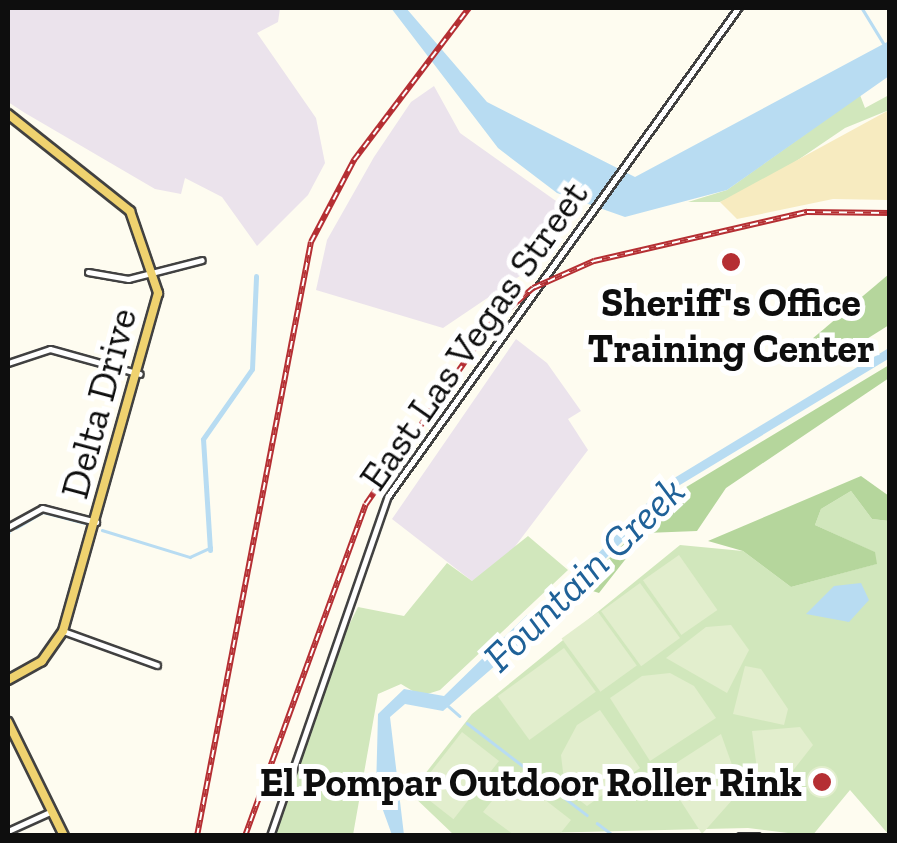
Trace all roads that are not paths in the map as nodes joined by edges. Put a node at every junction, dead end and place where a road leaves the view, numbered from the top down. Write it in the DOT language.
graph roads {
  1 [pos="738,8"];
  2 [pos="8,114"];
  3 [pos="202,260"];
  4 [pos="88,272"];
  5 [pos="157,275"];
  6 [pos="8,363"];
  7 [pos="140,374"];
  8 [pos="96,522"];
  9 [pos="8,527"];
  10 [pos="63,631"];
  11 [pos="158,665"];
  12 [pos="8,680"];
  13 [pos="8,722"];
  14 [pos="52,810"];
  15 [pos="8,832"];
  16 [pos="64,836"];
  17 [pos="270,836"];
  18 [pos="740,836"];
  19 [pos="757,836"];
  1 -- 17 [label="street, East Las Vegas Street"];
  2 -- 5 [label="main road, Delta Drive"];
  3 -- 5 [label="street"];
  4 -- 5 [label="street"];
  5 -- 7 [label="main road, Delta Drive"];
  6 -- 7 [label="street"];
  7 -- 8 [label="main road, Delta Drive"];
  8 -- 9 [label="street"];
  8 -- 10 [label="main road, Delta Drive"];
  10 -- 11 [label="street"];
  10 -- 12 [label="main road, Delta Drive"];
  13 -- 14 [label="main road"];
  14 -- 15 [label="street"];
  14 -- 16 [label="main road"];
  18 -- 19 [label="street"];
}
